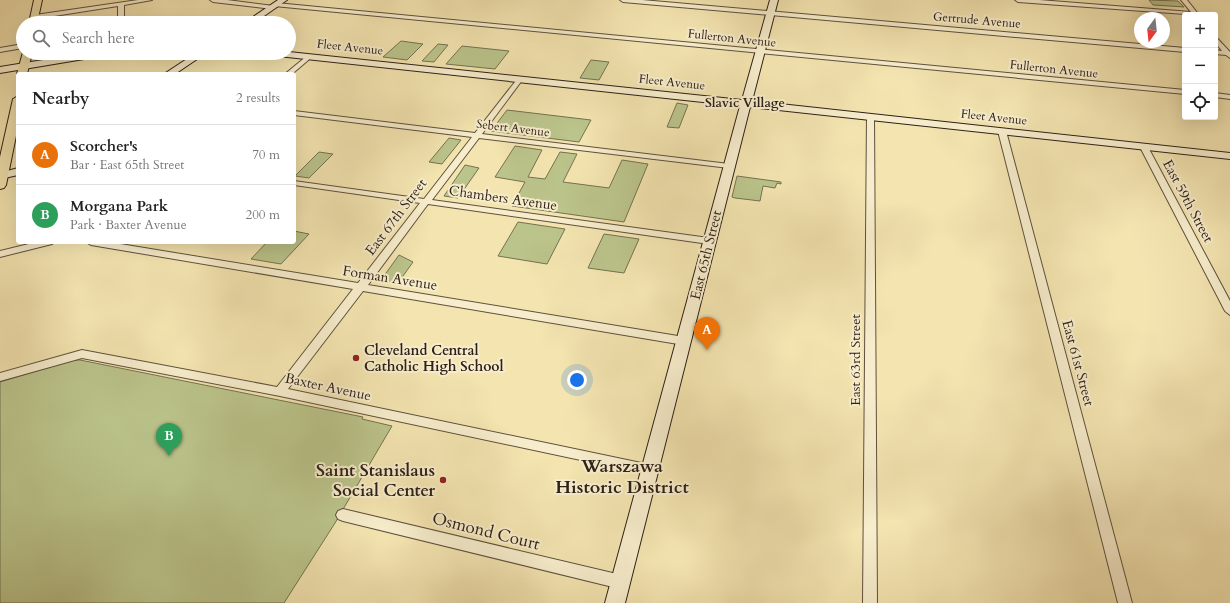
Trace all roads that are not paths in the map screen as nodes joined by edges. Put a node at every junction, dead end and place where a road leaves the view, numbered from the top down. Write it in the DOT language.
graph roads {
  1 [pos="38,0"];
  2 [pos="149,0"];
  3 [pos="213,0"];
  4 [pos="623,0"];
  5 [pos="1018,0"];
  6 [pos="1184,0"];
  7 [pos="121,4"];
  8 [pos="277,4"];
  9 [pos="772,7"];
  10 [pos="1194,12"];
  11 [pos="1182,14"];
  12 [pos="35,16"];
  13 [pos="56,16"];
  14 [pos="121,16"];
  15 [pos="259,16"];
  16 [pos="1218,41"];
  17 [pos="16,47"];
  18 [pos="0,50"];
  19 [pos="1182,50"];
  20 [pos="760,51"];
  21 [pos="1218,52"];
  22 [pos="1229,54"];
  23 [pos="296,55"];
  24 [pos="310,56"];
  25 [pos="25,60"];
  26 [pos="69,60"];
  27 [pos="191,60"];
  28 [pos="0,70"];
  29 [pos="23,70"];
  30 [pos="172,72"];
  31 [pos="290,72"];
  32 [pos="520,79"];
  33 [pos="1182,92"];
  34 [pos="1218,95"];
  35 [pos="1230,97"];
  36 [pos="746,104"];
  37 [pos="16,106"];
  38 [pos="296,113"];
  39 [pos="870,117"];
  40 [pos="1002,131"];
  41 [pos="476,136"];
  42 [pos="1144,146"];
  43 [pos="1230,156"];
  44 [pos="2,159"];
  45 [pos="729,166"];
  46 [pos="16,172"];
  47 [pos="1,181"];
  48 [pos="296,182"];
  49 [pos="426,201"];
  50 [pos="709,241"];
  51 [pos="41,244"];
  52 [pos="103,244"];
  53 [pos="0,254"];
  54 [pos="360,287"];
  55 [pos="1230,311"];
  56 [pos="684,341"];
  57 [pos="0,377"];
  58 [pos="280,392"];
  59 [pos="651,470"];
  60 [pos="343,515"];
  61 [pos="621,582"];
  62 [pos="615,603"];
  63 [pos="870,603"];
  64 [pos="1126,603"];
  1 -- 12 [label="main road"];
  2 -- 7 [label="street"];
  3 -- 8 [label="street, Fullerton Avenue"];
  4 -- 9 [label="street, Gertrude Avenue"];
  5 -- 11 [label="street"];
  6 -- 10 [label="street"];
  7 -- 13 [label="street"];
  7 -- 14 [label="street"];
  8 -- 15 [label="street"];
  8 -- 20 [label="street, Fullerton Avenue"];
  9 -- 19 [label="street, Gertrude Avenue"];
  9 -- 20 [label="street, East 65th Street"];
  16 -- 22 [label="street"];
  17 -- 18 [label="street"];
  20 -- 33 [label="street, Fullerton Avenue"];
  20 -- 36 [label="street, East 65th Street"];
  21 -- 22 [label="street"];
  23 -- 24 [label="street, Fleet Avenue"];
  24 -- 31 [label="street"];
  24 -- 32 [label="street, Fleet Avenue"];
  25 -- 29 [label="main road"];
  26 -- 29 [label="street"];
  27 -- 30 [label="street"];
  28 -- 29 [label="street"];
  32 -- 36 [label="street, Fleet Avenue"];
  32 -- 41 [label="street, East 67th Street"];
  34 -- 35 [label="street"];
  36 -- 39 [label="street, Fleet Avenue"];
  36 -- 45 [label="street, East 65th Street"];
  37 -- 44 [label="main road"];
  38 -- 41 [label="street, Sebert Avenue"];
  39 -- 40 [label="street, Fleet Avenue"];
  39 -- 63 [label="street, East 63rd Street"];
  40 -- 42 [label="street, Fleet Avenue"];
  40 -- 64 [label="street, East 61st Street"];
  41 -- 45 [label="street, Sebert Avenue"];
  41 -- 49 [label="street, East 67th Street"];
  42 -- 43 [label="street, Fleet Avenue"];
  42 -- 55 [label="street, East 59th Street"];
  44 -- 47 [label="main road"];
  45 -- 50 [label="street, East 65th Street"];
  46 -- 47 [label="street"];
  48 -- 49 [label="street, Chambers Avenue"];
  49 -- 50 [label="street, Chambers Avenue"];
  49 -- 54 [label="street, East 67th Street"];
  50 -- 56 [label="street, East 65th Street"];
  51 -- 53 [label="street"];
  52 -- 54 [label="street, Forman Avenue"];
  54 -- 56 [label="street, Forman Avenue"];
  54 -- 58 [label="street, East 67th Street"];
  56 -- 59 [label="street, East 65th Street"];
  57 -- 58 [label="street, Baxter Avenue"];
  58 -- 59 [label="street, Baxter Avenue"];
  59 -- 61 [label="street, East 65th Street"];
  60 -- 61 [label="street, Osmond Court"];
  61 -- 62 [label="street, East 65th Street"];
}
